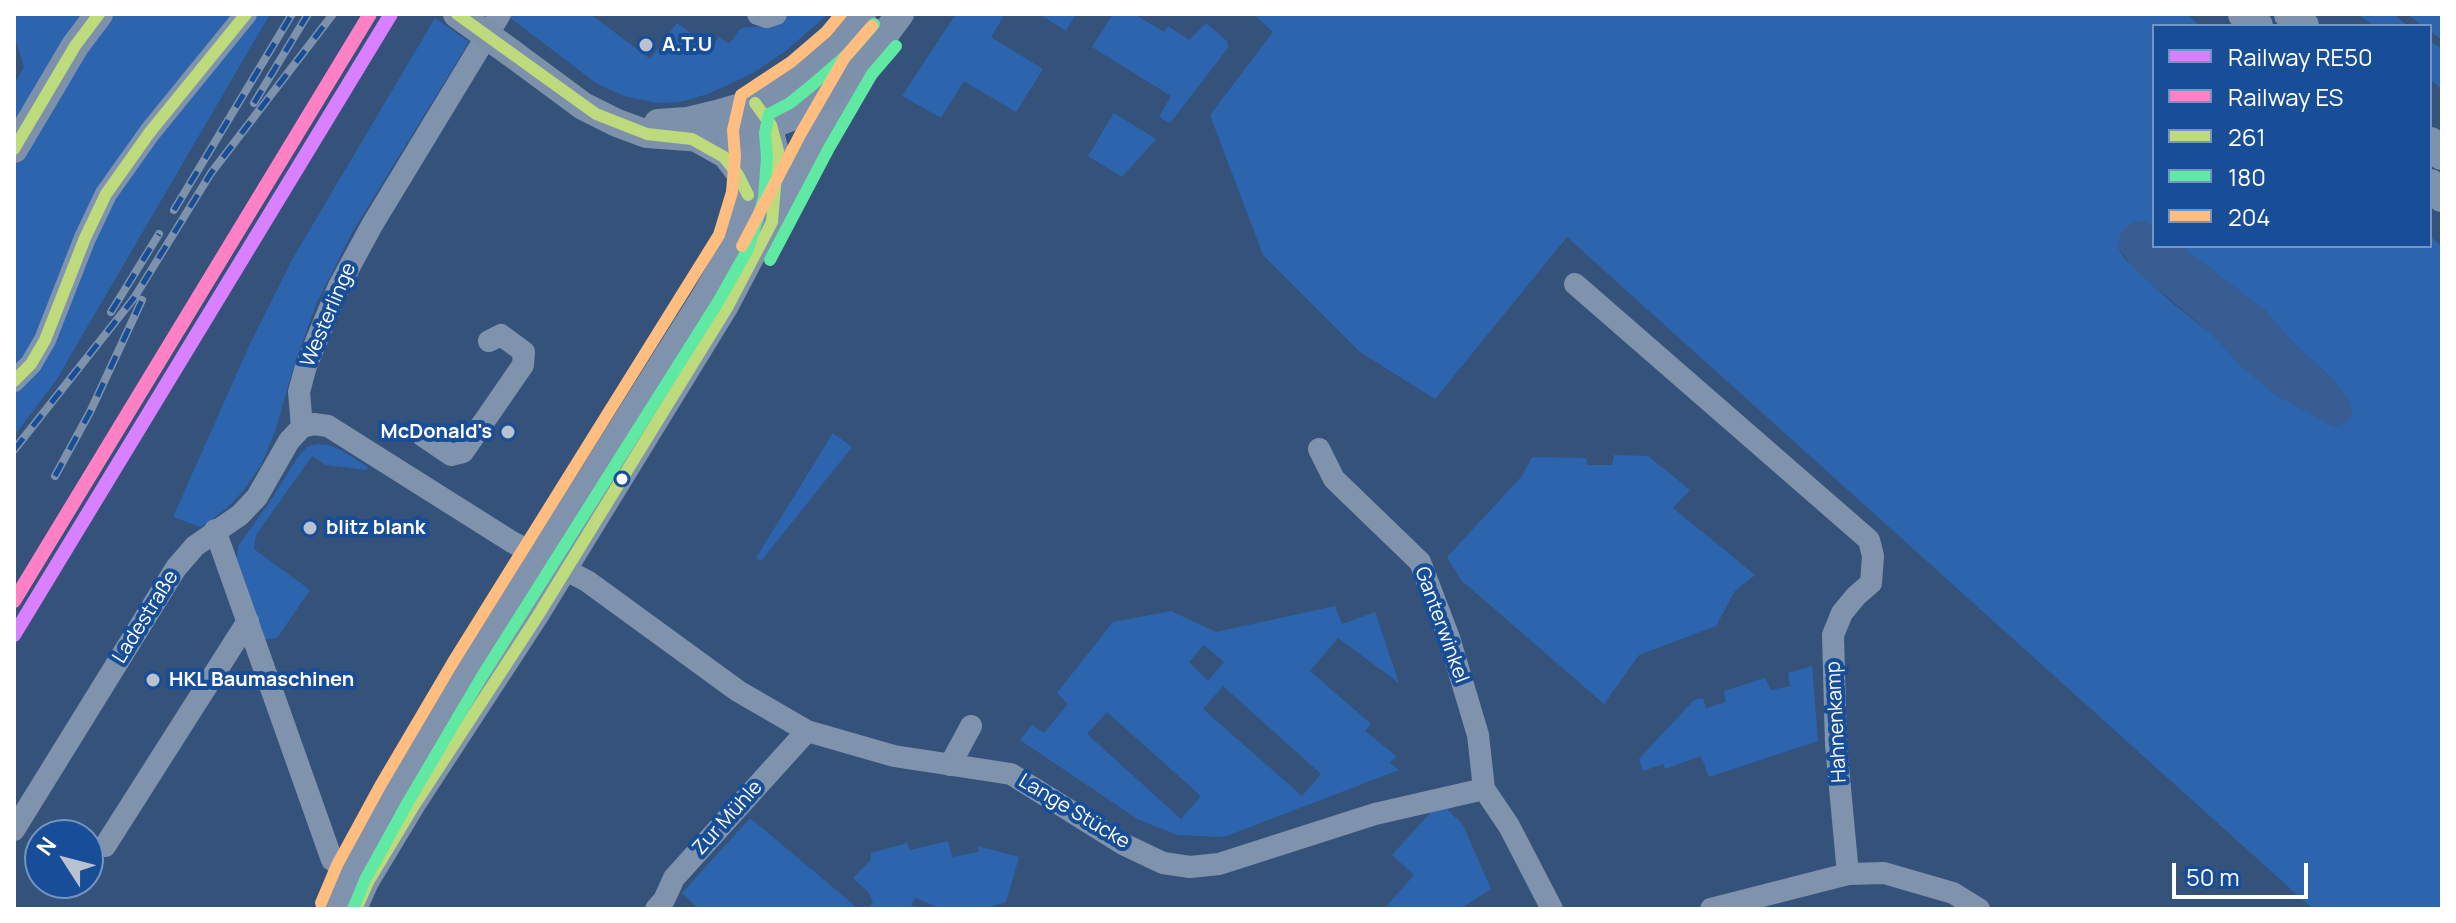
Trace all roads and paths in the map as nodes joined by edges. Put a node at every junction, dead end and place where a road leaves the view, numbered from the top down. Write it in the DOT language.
graph roads {
  1 [pos="99,14"];
  2 [pos="246,14"];
  3 [pos="457,14"];
  4 [pos="500,14"];
  5 [pos="758,14"];
  6 [pos="776,14"];
  7 [pos="862,14"];
  8 [pos="900,14"];
  9 [pos="859,65"];
  10 [pos="758,120"];
  11 [pos="617,123"];
  12 [pos="692,139"];
  13 [pos="14,149"];
  14 [pos="748,195"];
  15 [pos="772,222"];
  16 [pos="1575,284"];
  17 [pos="489,341"];
  18 [pos="14,381"];
  19 [pos="302,427"];
  20 [pos="423,436"];
  21 [pos="1319,449"];
  22 [pos="215,530"];
  23 [pos="540,556"];
  24 [pos="566,570"];
  25 [pos="248,621"];
  26 [pos="971,726"];
  27 [pos="807,731"];
  28 [pos="950,765"];
  29 [pos="1484,789"];
  30 [pos="14,830"];
  31 [pos="105,846"];
  32 [pos="351,873"];
  33 [pos="1848,874"];
  34 [pos="336,909"];
  35 [pos="356,909"];
  36 [pos="656,909"];
  37 [pos="1552,909"];
  38 [pos="1711,909"];
  39 [pos="1979,909"];
  1 -- 13 [label="main road"];
  2 -- 18 [label="street"];
  3 -- 11 [label="main road, bridge"];
  4 -- 19 [label="street, Westerlinge"];
  5 -- 6 [label="street"];
  7 -- 10 [label="main road"];
  8 -- 9 [label="main road"];
  9 -- 10 [label="main road"];
  9 -- 15 [label="street"];
  10 -- 11 [label="main road"];
  10 -- 12 [label="main road"];
  10 -- 14 [label="street"];
  10 -- 15 [label="street"];
  11 -- 12 [label="main road"];
  12 -- 14 [label="street"];
  14 -- 23 [label="street"];
  15 -- 24 [label="street"];
  16 -- 33 [label="street, Hahnenkamp"];
  17 -- 20 [label="street"];
  19 -- 22 [label="street, Ladestraße"];
  19 -- 23 [label="street"];
  21 -- 29 [label="street, Ganterwinkel"];
  22 -- 25 [label="street"];
  22 -- 30 [label="street, Ladestraße"];
  23 -- 24 [label="street, Lange Stücke"];
  23 -- 32 [label="street"];
  24 -- 27 [label="street, Lange Stücke"];
  24 -- 35 [label="street"];
  25 -- 31 [label="street"];
  25 -- 32 [label="street"];
  26 -- 28 [label="street"];
  27 -- 28 [label="street, Lange Stücke"];
  27 -- 36 [label="street, Zur Mühle"];
  28 -- 29 [label="street, Lange Stücke"];
  29 -- 37 [label="street"];
  32 -- 34 [label="street"];
  33 -- 38 [label="street"];
  33 -- 39 [label="street"];
}
